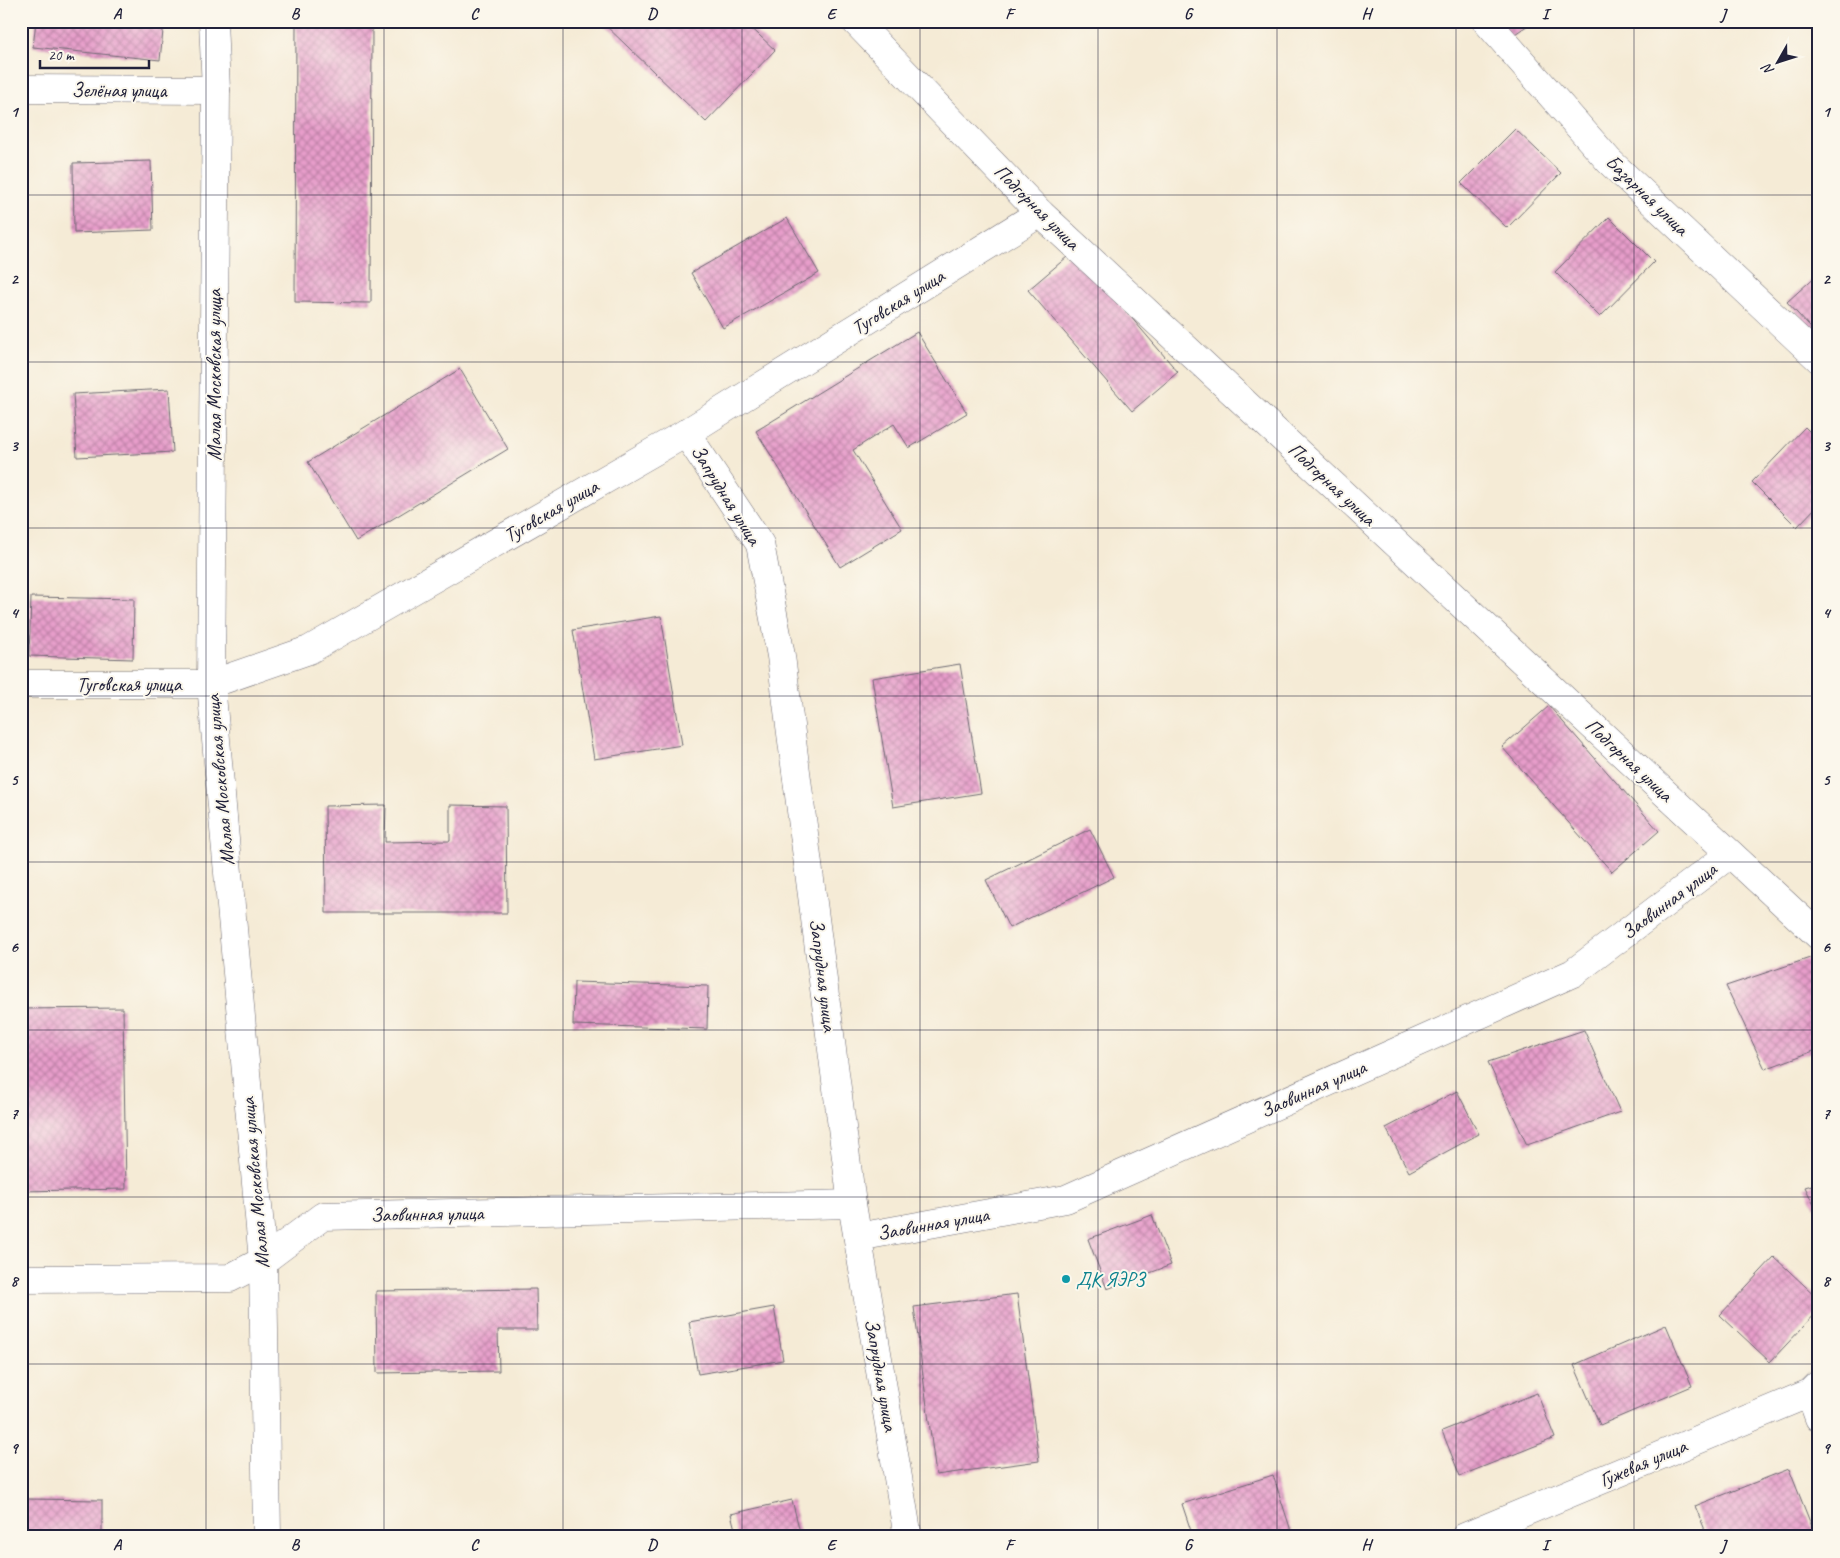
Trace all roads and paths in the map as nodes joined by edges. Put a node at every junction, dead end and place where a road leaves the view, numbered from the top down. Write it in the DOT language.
graph roads {
  1 [pos="213,21"];
  2 [pos="855,21"];
  3 [pos="1486,21"];
  4 [pos="21,89"];
  5 [pos="216,90"];
  6 [pos="1040,213"];
  7 [pos="1819,359"];
  8 [pos="686,433"];
  9 [pos="21,684"];
  10 [pos="211,684"];
  11 [pos="1730,854"];
  12 [pos="1819,936"];
  13 [pos="852,1204"];
  14 [pos="858,1237"];
  15 [pos="263,1261"];
  16 [pos="21,1279"];
  17 [pos="1816,1399"];
  18 [pos="267,1537"];
  19 [pos="908,1537"];
  20 [pos="1465,1537"];
  1 -- 5 [label="street, Малая Московская улица"];
  2 -- 6 [label="street, Подгорная улица"];
  3 -- 7 [label="street, Базарная улица"];
  4 -- 5 [label="street, Зелёная улица"];
  5 -- 10 [label="street, Малая Московская улица"];
  6 -- 8 [label="street, Туговская улица"];
  6 -- 11 [label="street, Подгорная улица"];
  8 -- 10 [label="street, Туговская улица"];
  8 -- 13 [label="street, Запрудная улица"];
  9 -- 10 [label="street, Туговская улица"];
  10 -- 15 [label="street, Малая Московская улица"];
  11 -- 12 [label="street, Подгорная улица"];
  11 -- 14 [label="street, Заовинная улица"];
  13 -- 14 [label="street, Запрудная улица"];
  13 -- 15 [label="street, Заовинная улица"];
  14 -- 19 [label="street, Запрудная улица"];
  15 -- 16 [label="street, Заовинная улица"];
  15 -- 18 [label="street, Малая Московская улица"];
  17 -- 20 [label="street, Гужевая улица"];
}
